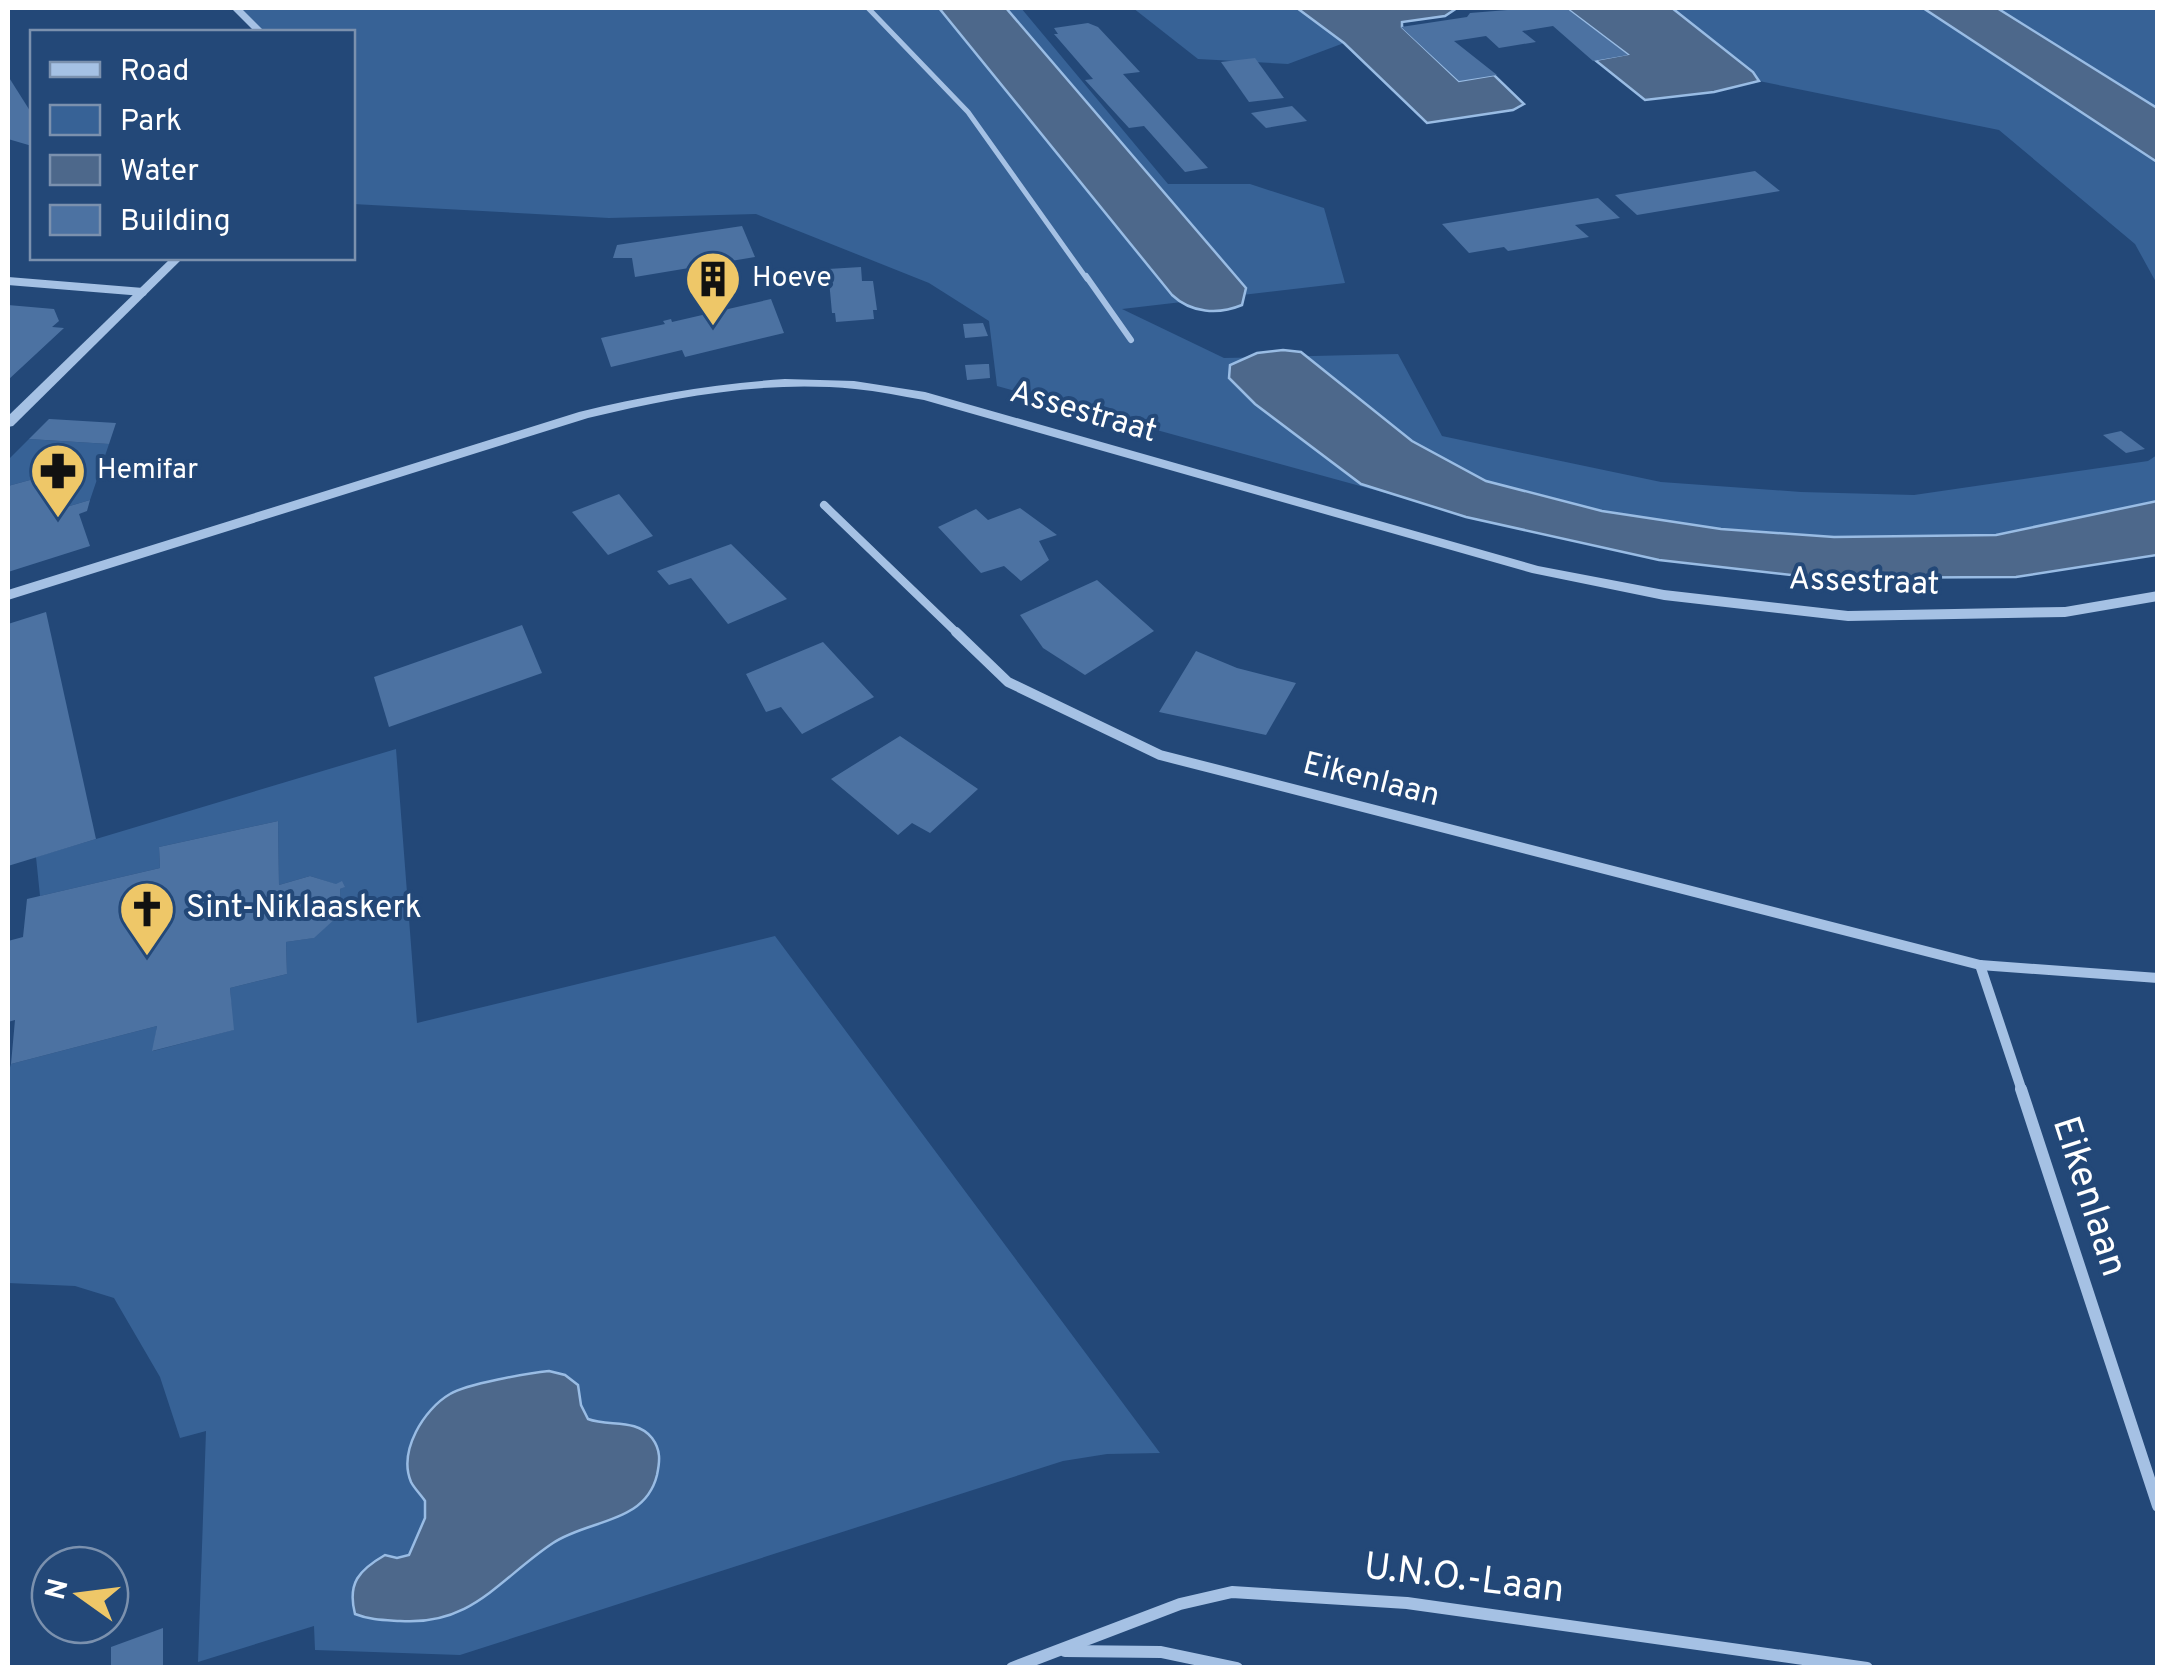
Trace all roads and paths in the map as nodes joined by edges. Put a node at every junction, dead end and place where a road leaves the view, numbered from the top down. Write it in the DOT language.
graph roads {
  1 [pos="236,8"];
  2 [pos="868,8"];
  3 [pos="258,30"];
  4 [pos="176,260"];
  5 [pos="8,281"];
  6 [pos="143,292"];
  7 [pos="1131,340"];
  8 [pos="8,423"];
  9 [pos="824,504"];
  10 [pos="8,595"];
  11 [pos="2158,596"];
  12 [pos="1980,965"];
  13 [pos="2158,978"];
  14 [pos="2158,1506"];
  15 [pos="1059,1650"];
  16 [pos="1012,1668"];
  17 [pos="1237,1668"];
  18 [pos="1867,1668"];
  1 -- 3 [label="street"];
  2 -- 7 [label="lane"];
  4 -- 6 [label="street"];
  5 -- 6 [label="street"];
  6 -- 8 [label="street"];
  9 -- 12 [label="street, Eikenlaan"];
  10 -- 11 [label="street, Assestraat"];
  12 -- 13 [label="street, Eikenlaan"];
  12 -- 14 [label="street, Eikenlaan"];
  15 -- 16 [label="street, U.N.O.-Laan"];
  15 -- 17 [label="street, U.N.O.-Laan"];
  15 -- 18 [label="street, U.N.O.-Laan"];
}
